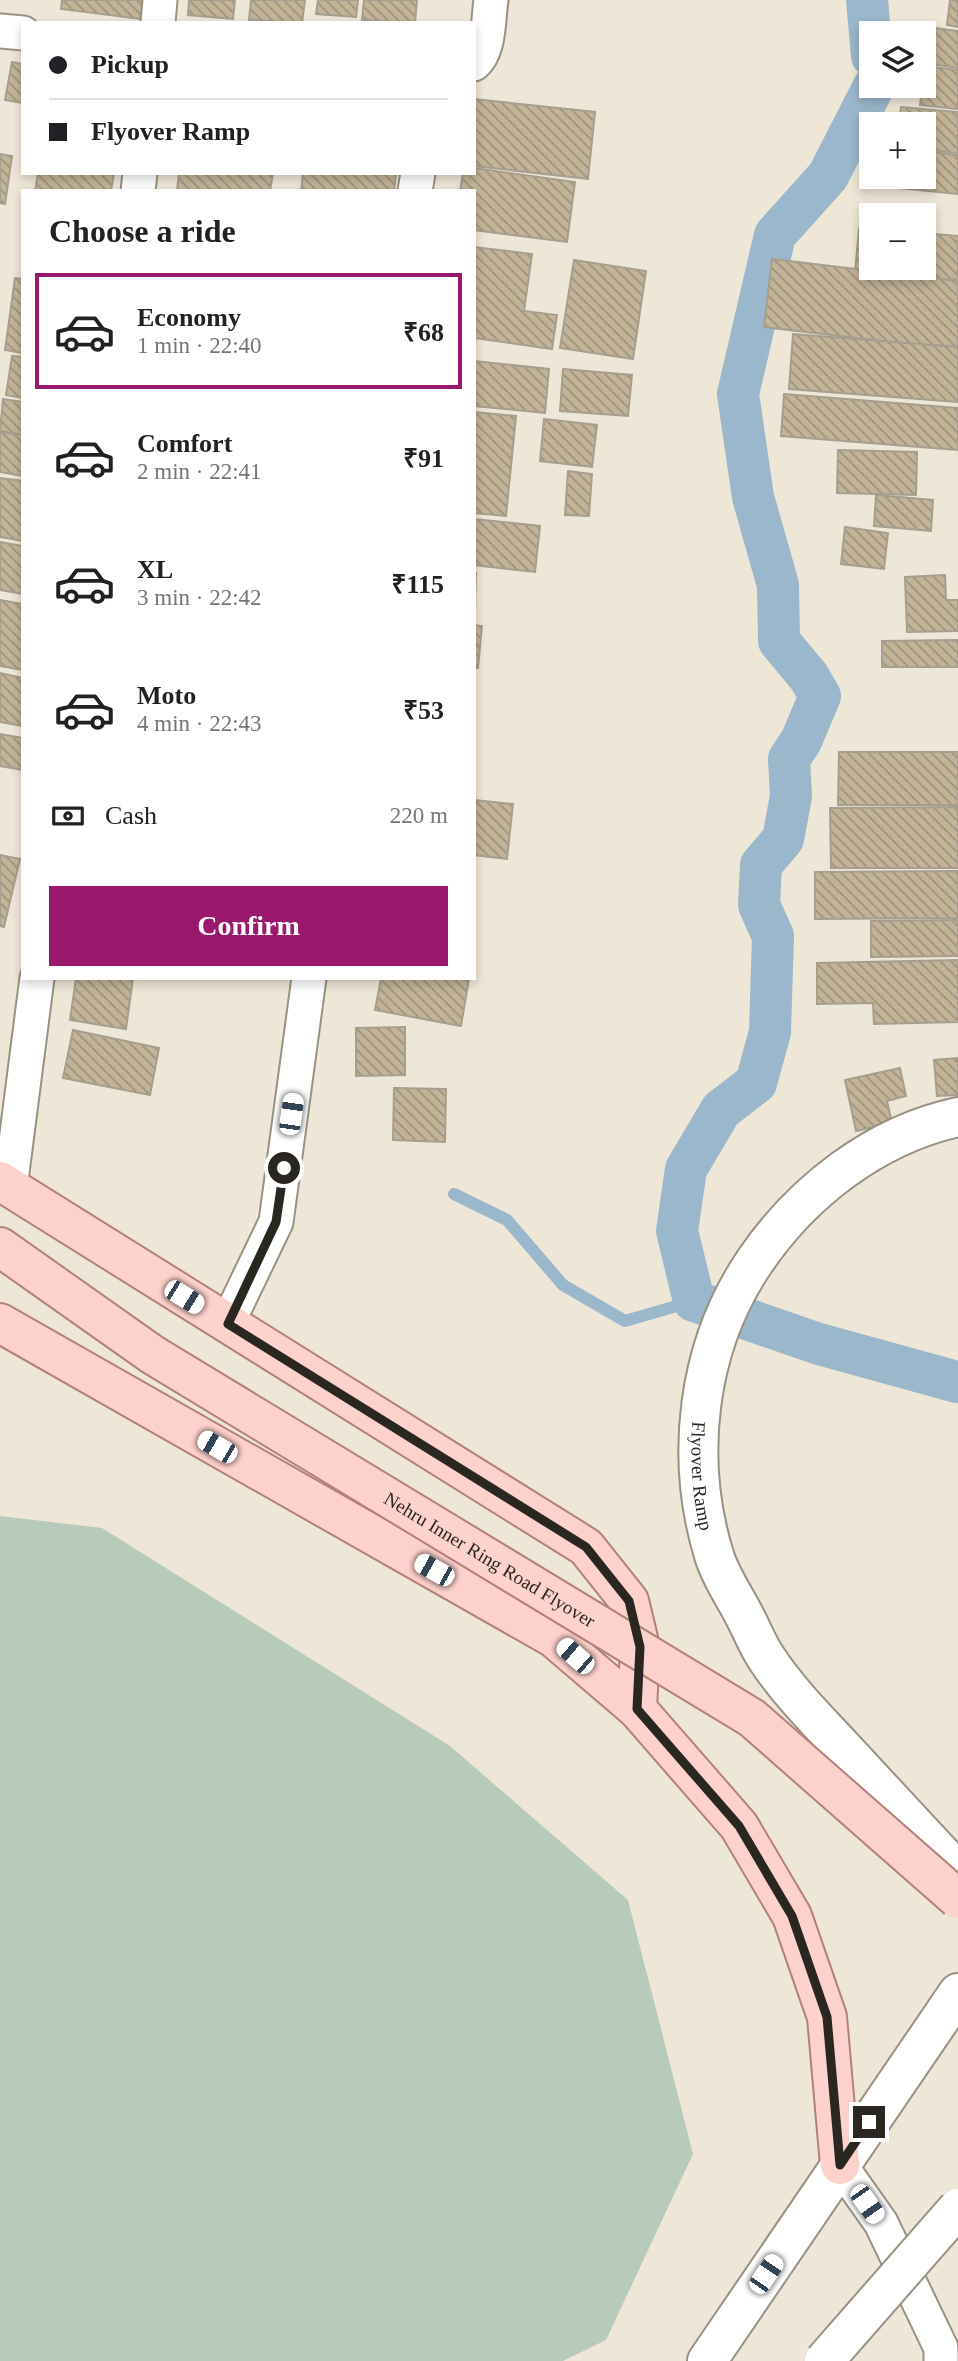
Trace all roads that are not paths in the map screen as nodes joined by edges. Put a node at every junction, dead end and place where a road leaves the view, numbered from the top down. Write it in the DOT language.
graph roads {
  1 [pos="160,0"];
  2 [pos="491,0"];
  3 [pos="158,21"];
  4 [pos="0,32"];
  5 [pos="21,33"];
  6 [pos="476,63"];
  7 [pos="37,980"];
  8 [pos="309,980"];
  9 [pos="958,1117"];
  10 [pos="5,1184"];
  11 [pos="0,1247"];
  12 [pos="0,1323"];
  13 [pos="228,1324"];
  14 [pos="637,1709"];
  15 [pos="958,1872"];
  16 [pos="958,1899"];
  17 [pos="958,1993"];
  18 [pos="840,2165"];
  19 [pos="958,2208"];
  20 [pos="707,2361"];
  21 [pos="824,2361"];
  22 [pos="941,2361"];
  1 -- 3 [label="street"];
  2 -- 6 [label="street"];
  4 -- 5 [label="street"];
  7 -- 10 [label="street"];
  8 -- 13 [label="street"];
  9 -- 15 [label="street, Flyover Ramp"];
  10 -- 13 [label="main road"];
  11 -- 16 [label="main road, Nehru Inner Ring Road Flyover, bridge"];
  12 -- 14 [label="main road"];
  13 -- 14 [label="main road"];
  14 -- 18 [label="main road"];
  17 -- 18 [label="street"];
  18 -- 20 [label="street"];
  18 -- 22 [label="street"];
  19 -- 21 [label="street, bridge"];
}
